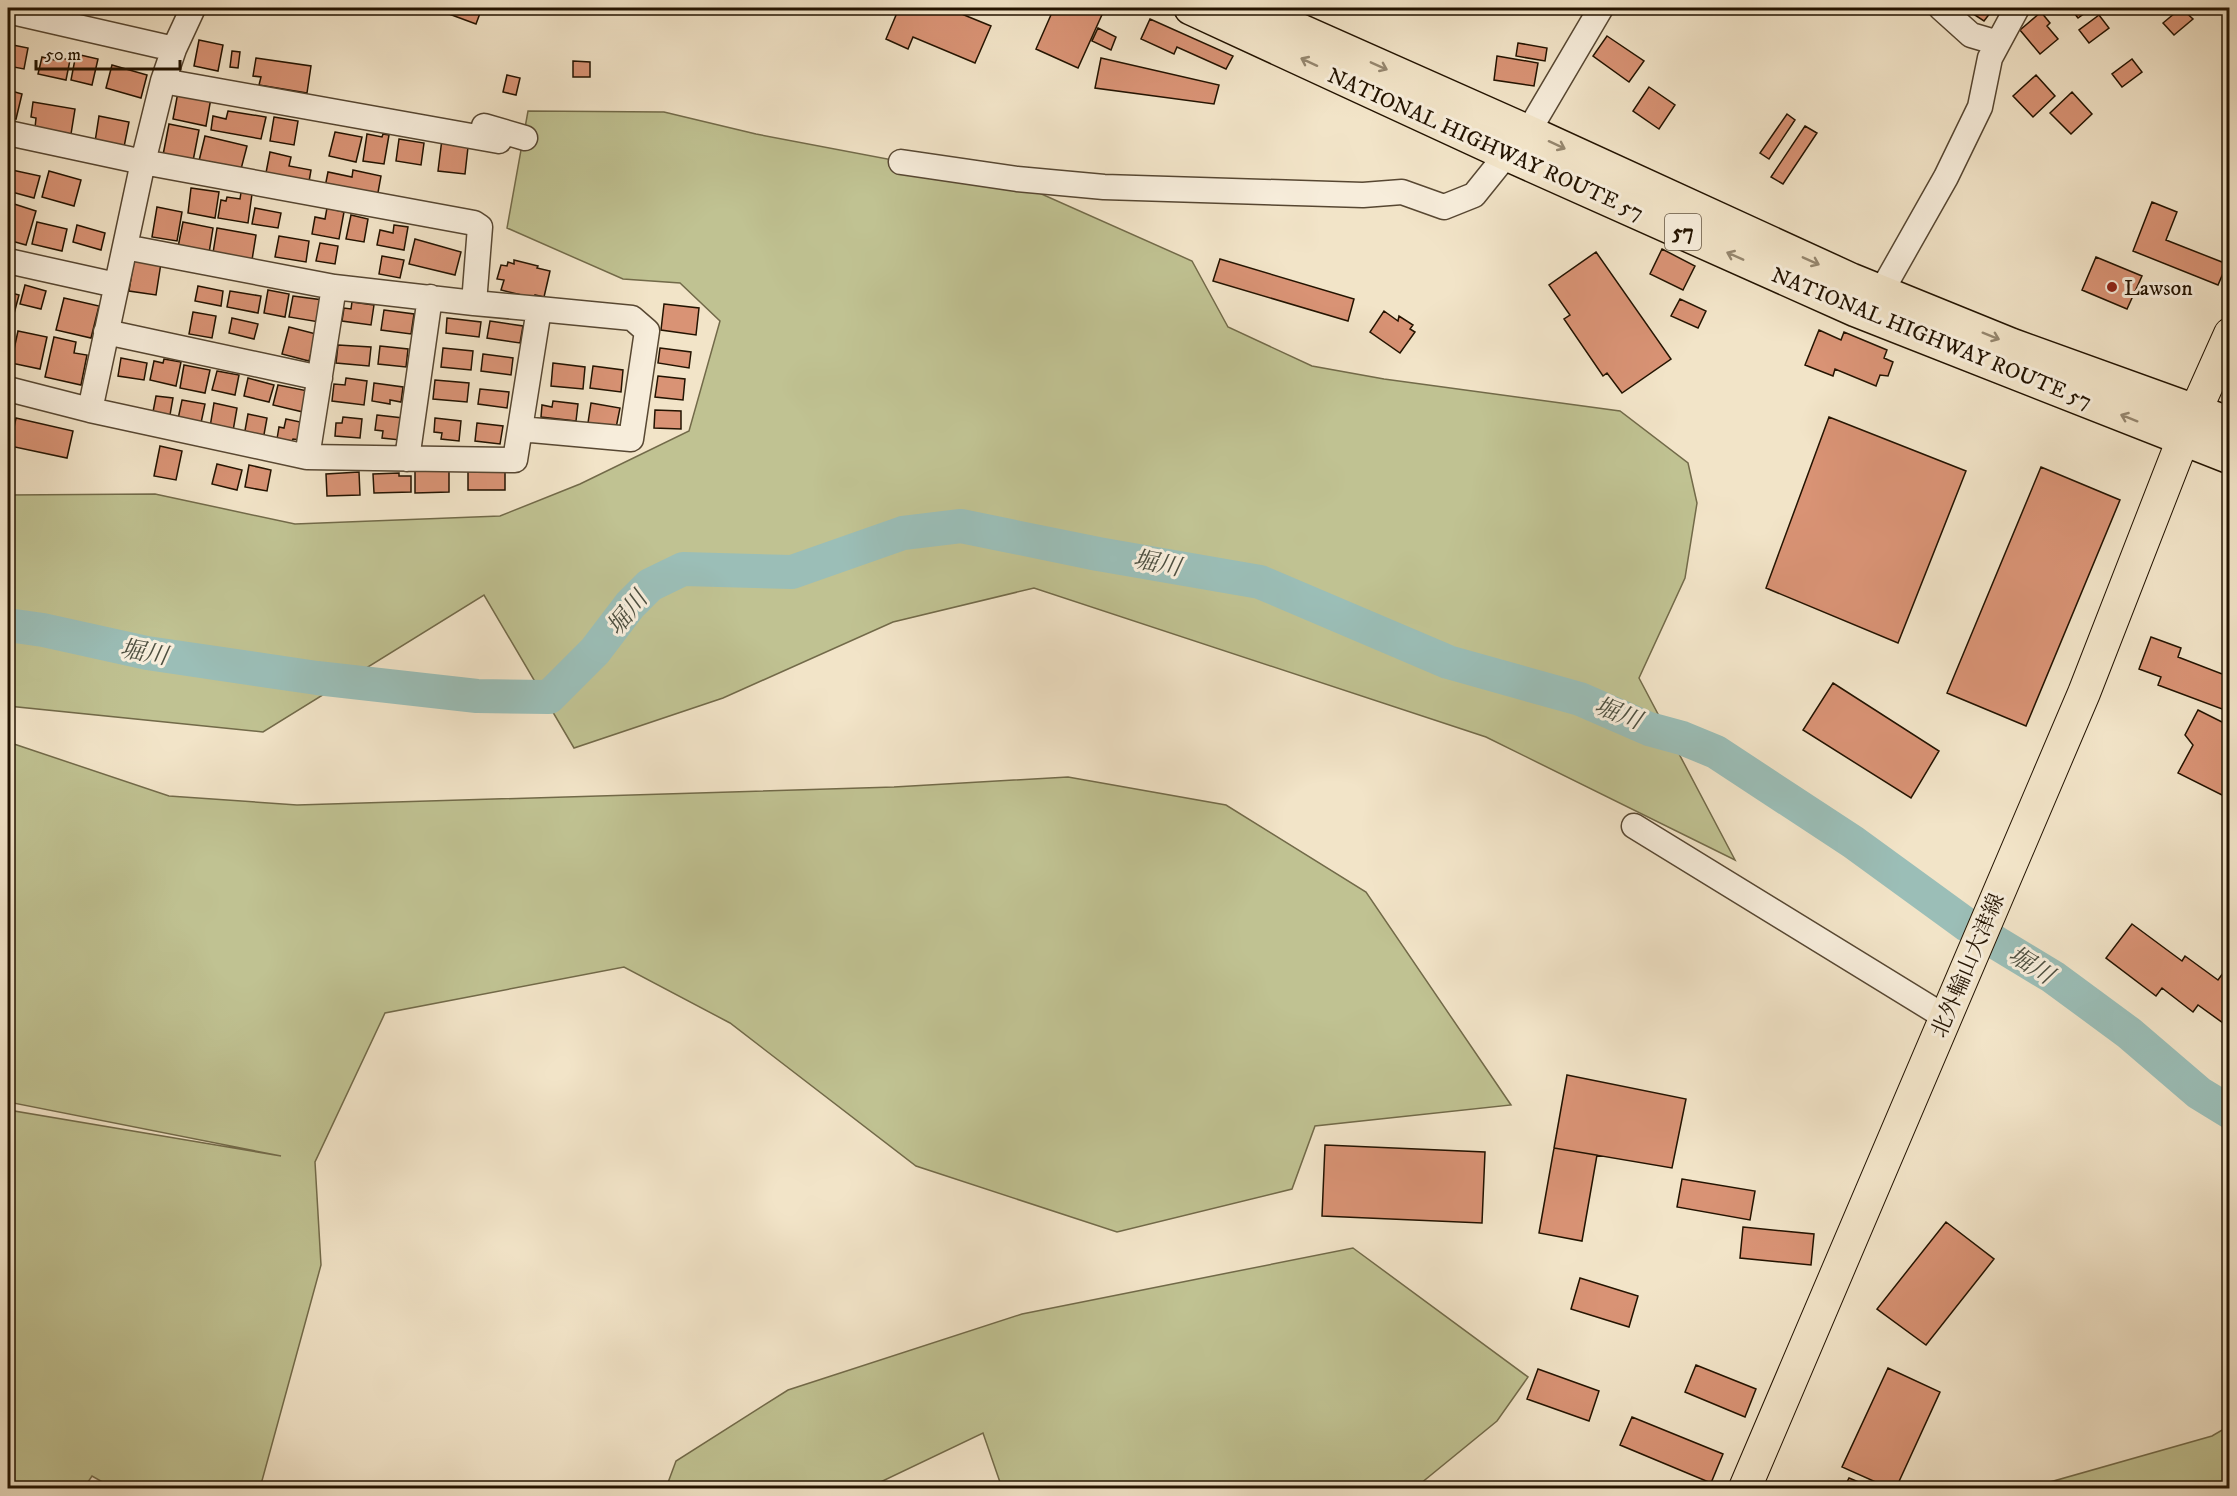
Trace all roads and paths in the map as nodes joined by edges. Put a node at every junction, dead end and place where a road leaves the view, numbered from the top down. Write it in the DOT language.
graph roads {
  1 [pos="193,8"];
  2 [pos="1191,8"];
  3 [pos="1249,8"];
  4 [pos="1601,8"];
  5 [pos="1941,8"];
  6 [pos="2017,8"];
  7 [pos="8,11"];
  8 [pos="1998,43"];
  9 [pos="174,49"];
  10 [pos="163,81"];
  11 [pos="309,108"];
  12 [pos="8,133"];
  13 [pos="525,138"];
  14 [pos="499,141"];
  15 [pos="1517,143"];
  16 [pos="143,162"];
  17 [pos="901,162"];
  18 [pos="125,247"];
  19 [pos="8,261"];
  20 [pos="116,285"];
  21 [pos="334,287"];
  22 [pos="1881,292"];
  23 [pos="430,297"];
  24 [pos="474,303"];
  25 [pos="539,309"];
  26 [pos="106,332"];
  27 [pos="2229,334"];
  28 [pos="320,378"];
  29 [pos="8,389"];
  30 [pos="90,410"];
  31 [pos="2229,424"];
  32 [pos="2189,426"];
  33 [pos="520,429"];
  34 [pos="307,457"];
  35 [pos="2229,457"];
  36 [pos="407,459"];
  37 [pos="1634,826"];
  38 [pos="1945,1017"];
  39 [pos="1745,1488"];
  1 -- 9 [label="street"];
  15 -- 2 [label="highway, NATIONAL HIGHWAY ROUTE 57 / 57, one-way"];
  3 -- 15 [label="highway, NATIONAL HIGHWAY ROUTE 57 / 57, one-way"];
  4 -- 15 [label="street"];
  5 -- 8 [label="street"];
  6 -- 8 [label="street"];
  7 -- 9 [label="street"];
  8 -- 22 [label="street"];
  9 -- 10 [label="street"];
  10 -- 11 [label="street"];
  10 -- 16 [label="street"];
  11 -- 13 [label="street"];
  11 -- 14 [label="street"];
  12 -- 16 [label="street"];
  15 -- 17 [label="street"];
  15 -- 22 [label="highway, NATIONAL HIGHWAY ROUTE 57 / 57, one-way"];
  32 -- 15 [label="highway, NATIONAL HIGHWAY ROUTE 57 / 57, one-way"];
  16 -- 18 [label="street"];
  16 -- 24 [label="street"];
  18 -- 20 [label="street"];
  18 -- 21 [label="street"];
  19 -- 20 [label="street"];
  20 -- 26 [label="street"];
  21 -- 23 [label="street"];
  21 -- 28 [label="street"];
  22 -- 32 [label="highway, NATIONAL HIGHWAY ROUTE 57 / 57, one-way"];
  23 -- 24 [label="street"];
  23 -- 36 [label="street"];
  24 -- 25 [label="street"];
  25 -- 33 [label="street"];
  25 -- 33 [label="street"];
  26 -- 28 [label="street"];
  26 -- 30 [label="street"];
  27 -- 32 [label="main road, 北外輪山大津線"];
  28 -- 34 [label="street"];
  29 -- 30 [label="street"];
  30 -- 34 [label="street"];
  31 -- 32 [label="highway, 57"];
  32 -- 35 [label="highway, 57"];
  32 -- 38 [label="main road, 北外輪山大津線"];
  33 -- 36 [label="street"];
  34 -- 36 [label="street"];
  37 -- 38 [label="street"];
  38 -- 39 [label="main road, 北外輪山大津線"];
}
